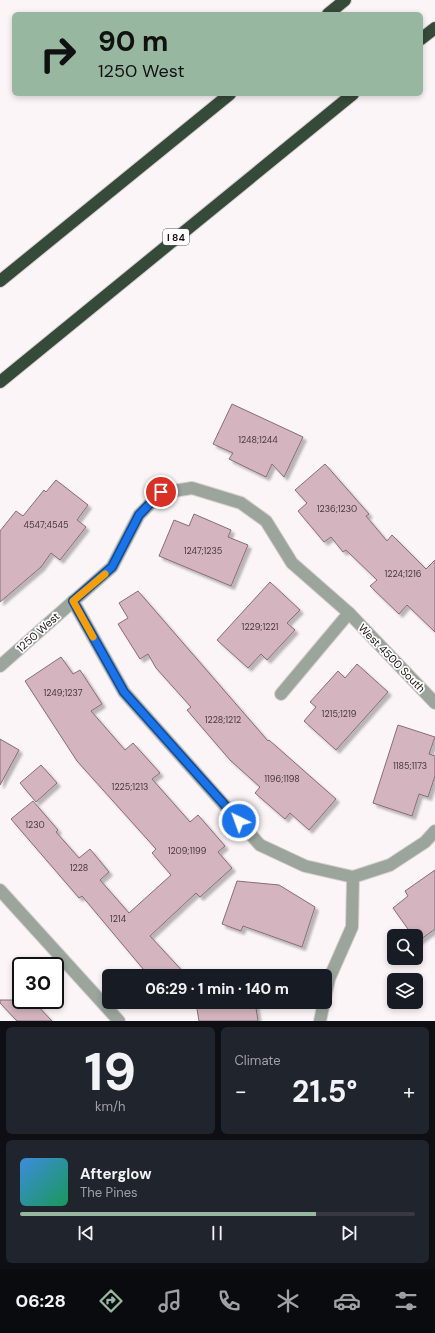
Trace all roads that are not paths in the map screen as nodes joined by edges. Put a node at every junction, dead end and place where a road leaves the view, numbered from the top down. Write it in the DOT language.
graph roads {
  1 [pos="345,0"];
  2 [pos="330,12"];
  3 [pos="435,28"];
  4 [pos="423,37"];
  5 [pos="228,96"];
  6 [pos="351,96"];
  7 [pos="0,281"];
  8 [pos="0,382"];
  9 [pos="192,488"];
  10 [pos="73,601"];
  11 [pos="349,613"];
  12 [pos="0,666"];
  13 [pos="281,694"];
  14 [pos="435,703"];
  15 [pos="435,831"];
  16 [pos="353,878"];
  17 [pos="0,890"];
  18 [pos="332,972"];
  19 [pos="323,1009"];
  20 [pos="119,1021"];
  21 [pos="320,1021"];
  1 -- 2 [label="highway"];
  3 -- 4 [label="highway"];
  5 -- 7 [label="highway"];
  6 -- 8 [label="highway, I 84"];
  9 -- 10 [label="street, 1250 West"];
  9 -- 11 [label="street, West 4500 South"];
  10 -- 12 [label="street, 1250 West"];
  10 -- 16 [label="street"];
  11 -- 13 [label="street, West 4500 South"];
  11 -- 14 [label="street, West 4500 South"];
  15 -- 16 [label="street"];
  16 -- 18 [label="street"];
  17 -- 20 [label="street"];
  19 -- 21 [label="street"];
}
